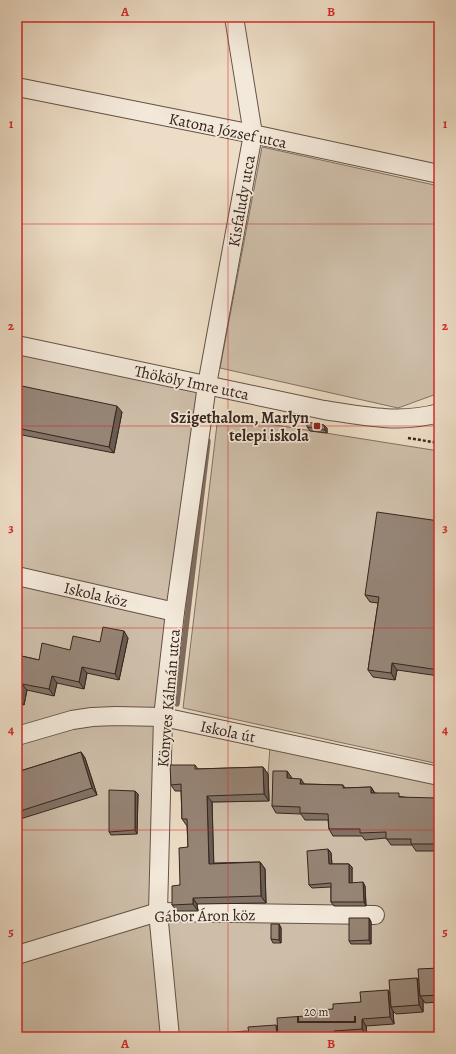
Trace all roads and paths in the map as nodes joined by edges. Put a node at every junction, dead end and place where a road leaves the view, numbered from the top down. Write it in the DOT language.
graph roads {
  1 [pos="234,17"];
  2 [pos="17,87"];
  3 [pos="253,134"];
  4 [pos="439,174"];
  5 [pos="17,345"];
  6 [pos="207,385"];
  7 [pos="439,413"];
  8 [pos="17,576"];
  9 [pos="175,612"];
  10 [pos="163,717"];
  11 [pos="17,736"];
  12 [pos="439,776"];
  13 [pos="158,912"];
  14 [pos="375,915"];
  15 [pos="17,955"];
  16 [pos="170,1037"];
  1 -- 3 [label="street, Kisfaludy utca"];
  2 -- 3 [label="street, Katona József utca"];
  3 -- 4 [label="street, Katona József utca"];
  3 -- 6 [label="street, Kisfaludy utca"];
  5 -- 6 [label="street, Thököly Imre utca"];
  6 -- 7 [label="street, Thököly Imre utca"];
  6 -- 9 [label="street, Könyves Kálmán utca"];
  8 -- 9 [label="street, Iskola köz"];
  9 -- 10 [label="street, Könyves Kálmán utca"];
  10 -- 11 [label="street, Iskola út"];
  10 -- 12 [label="street, Iskola út"];
  10 -- 13 [label="street, Könyves Kálmán utca"];
  13 -- 14 [label="street, Gábor Áron köz"];
  13 -- 15 [label="street, Gábor Áron köz"];
  13 -- 16 [label="street, Könyves Kálmán utca"];
}
